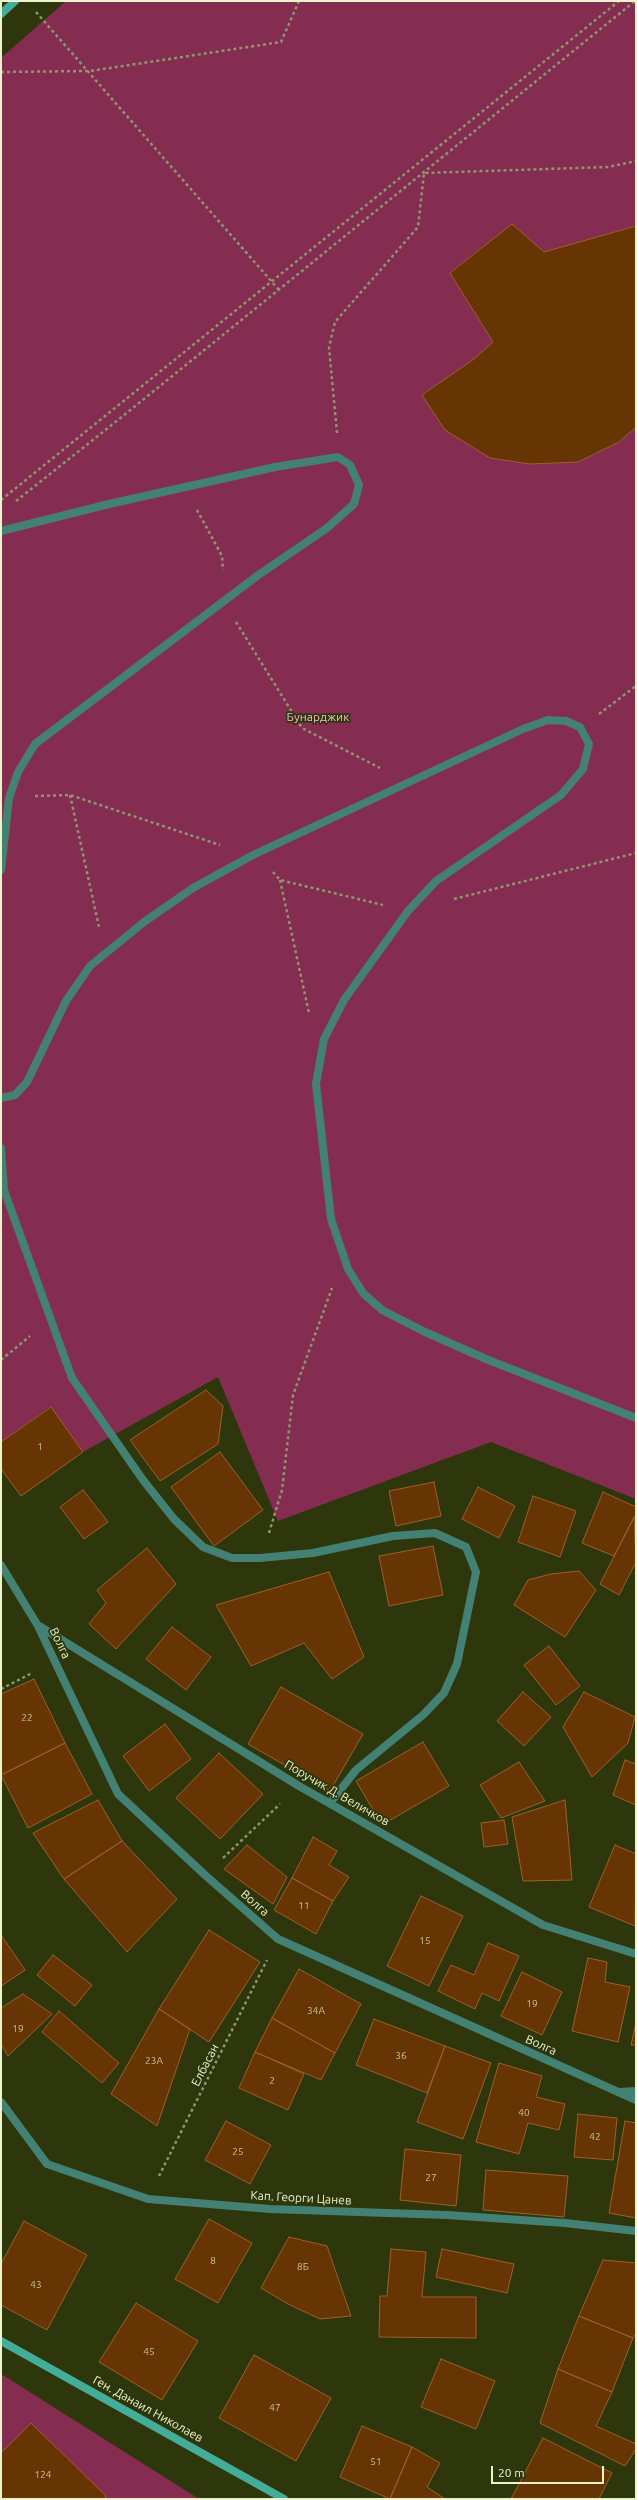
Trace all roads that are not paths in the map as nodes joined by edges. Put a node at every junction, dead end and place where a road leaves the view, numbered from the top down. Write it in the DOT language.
graph roads {
  1 [pos="15,1"];
  2 [pos="1,14"];
  3 [pos="1,531"];
  4 [pos="1,870"];
  5 [pos="1,1098"];
  6 [pos="1,1148"];
  7 [pos="636,1418"];
  8 [pos="1,1564"];
  9 [pos="38,1626"];
  10 [pos="330,1803"];
  11 [pos="636,1954"];
  12 [pos="636,2091"];
  13 [pos="616,2092"];
  14 [pos="636,2100"];
  15 [pos="1,2102"];
  16 [pos="636,2231"];
  17 [pos="2,2344"];
  18 [pos="284,2499"];
  1 -- 2 [label="street"];
  3 -- 4 [label="street"];
  5 -- 7 [label="street"];
  6 -- 10 [label="street"];
  8 -- 9 [label="street, Волга"];
  9 -- 10 [label="street, Поручик Д. Величков"];
  9 -- 13 [label="street, Волга"];
  10 -- 11 [label="street, Поручик Д. Величков"];
  12 -- 13 [label="street"];
  13 -- 14 [label="street, Волга"];
  15 -- 16 [label="street, Кап. Георги Цанев"];
  17 -- 18 [label="street, Ген. Данаил Николаев"];
}
